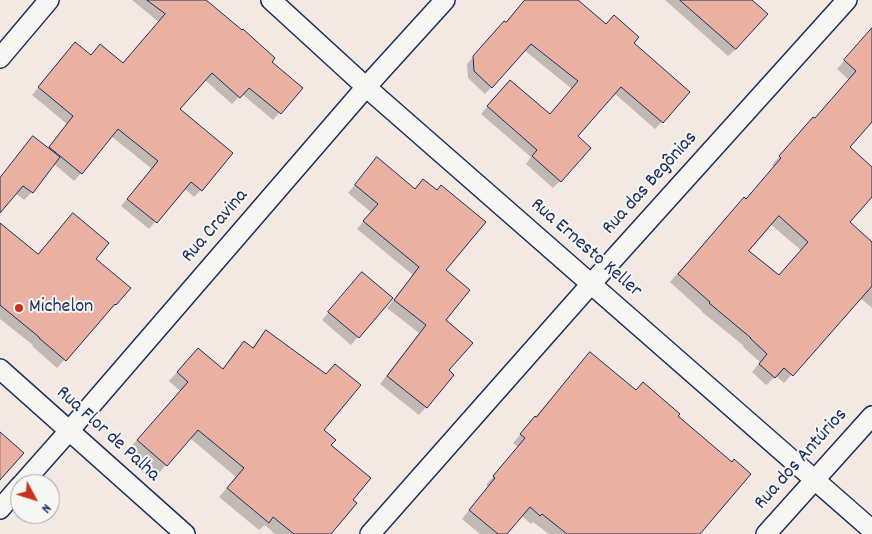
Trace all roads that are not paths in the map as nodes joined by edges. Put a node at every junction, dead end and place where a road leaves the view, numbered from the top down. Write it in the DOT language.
graph roads {
  1 [pos="49,0"];
  2 [pos="270,0"];
  3 [pos="445,0"];
  4 [pos="847,0"];
  5 [pos="0,58"];
  6 [pos="366,87"];
  7 [pos="591,284"];
  8 [pos="0,369"];
  9 [pos="872,416"];
  10 [pos="69,431"];
  11 [pos="31,474"];
  12 [pos="815,480"];
  13 [pos="10,498"];
  14 [pos="0,509"];
  15 [pos="872,530"];
  16 [pos="185,534"];
  17 [pos="370,534"];
  18 [pos="766,534"];
  1 -- 5 [label="street"];
  2 -- 6 [label="street, Rua Ernesto Keller"];
  3 -- 6 [label="street, Rua Cravina"];
  4 -- 7 [label="street, Rua das Begônias"];
  6 -- 7 [label="street, Rua Ernesto Keller"];
  6 -- 10 [label="street, Rua Cravina"];
  7 -- 12 [label="street, Rua Ernesto Keller"];
  7 -- 17 [label="street, Rua das Begônias"];
  8 -- 10 [label="street, Rua Flor de Palha"];
  9 -- 12 [label="street, Rua dos Antúrios"];
  10 -- 11 [label="street, Rua Cravina"];
  10 -- 16 [label="street, Rua Flor de Palha"];
  12 -- 15 [label="street, Rua Ernesto Keller"];
  12 -- 18 [label="street, Rua dos Antúrios"];
  13 -- 14 [label="street, Rua Cravina"];
}
